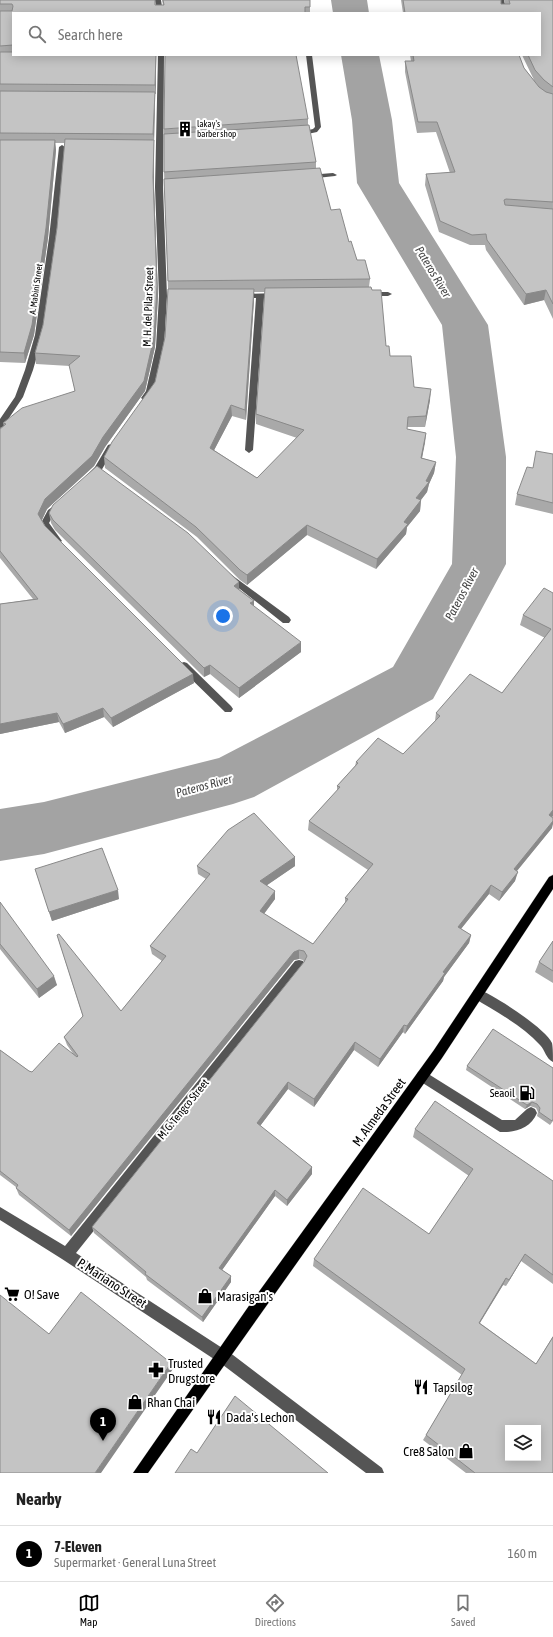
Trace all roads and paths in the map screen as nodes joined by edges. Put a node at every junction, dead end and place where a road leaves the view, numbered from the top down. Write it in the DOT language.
graph roads {
  1 [pos="158,0"];
  2 [pos="501,0"];
  3 [pos="160,12"];
  4 [pos="504,12"];
  5 [pos="309,56"];
  6 [pos="160,58"];
  7 [pos="292,134"];
  8 [pos="62,147"];
  9 [pos="334,175"];
  10 [pos="302,178"];
  11 [pos="364,294"];
  12 [pos="388,294"];
  13 [pos="284,295"];
  14 [pos="230,296"];
  15 [pos="260,296"];
  16 [pos="141,405"];
  17 [pos="0,425"];
  18 [pos="118,437"];
  19 [pos="249,450"];
  20 [pos="82,483"];
  21 [pos="66,498"];
  22 [pos="68,550"];
  23 [pos="221,569"];
  24 [pos="286,620"];
  25 [pos="178,660"];
  26 [pos="228,709"];
  27 [pos="553,880"];
  28 [pos="299,965"];
  29 [pos="478,994"];
  30 [pos="553,1056"];
  31 [pos="422,1076"];
  32 [pos="531,1113"];
  33 [pos="0,1212"];
  34 [pos="67,1254"];
  35 [pos="222,1356"];
  36 [pos="140,1473"];
  37 [pos="377,1473"];
  1 -- 3 [label="street"];
  2 -- 4 [label="street"];
  5 -- 7 [label="street"];
  6 -- 16 [label="street, M. H. del Pilar Street"];
  8 -- 17 [label="street, A. Mabini Street"];
  9 -- 10 [label="street"];
  11 -- 12 [label="street"];
  13 -- 15 [label="street"];
  14 -- 15 [label="street"];
  15 -- 19 [label="street"];
  18 -- 20 [label="street"];
  21 -- 22 [label="street"];
  23 -- 24 [label="street"];
  25 -- 26 [label="street"];
  27 -- 29 [label="main road, M. Almeda Street"];
  28 -- 34 [label="street, M. G. Tengco Street"];
  29 -- 30 [label="street"];
  29 -- 31 [label="main road, M. Almeda Street"];
  31 -- 32 [label="street"];
  31 -- 35 [label="main road, M. Almeda Street"];
  33 -- 34 [label="street, P. Mariano Street"];
  34 -- 35 [label="street, P. Mariano Street"];
  35 -- 36 [label="main road, M. Almeda Street"];
  35 -- 37 [label="street, P. Mariano Street"];
}
